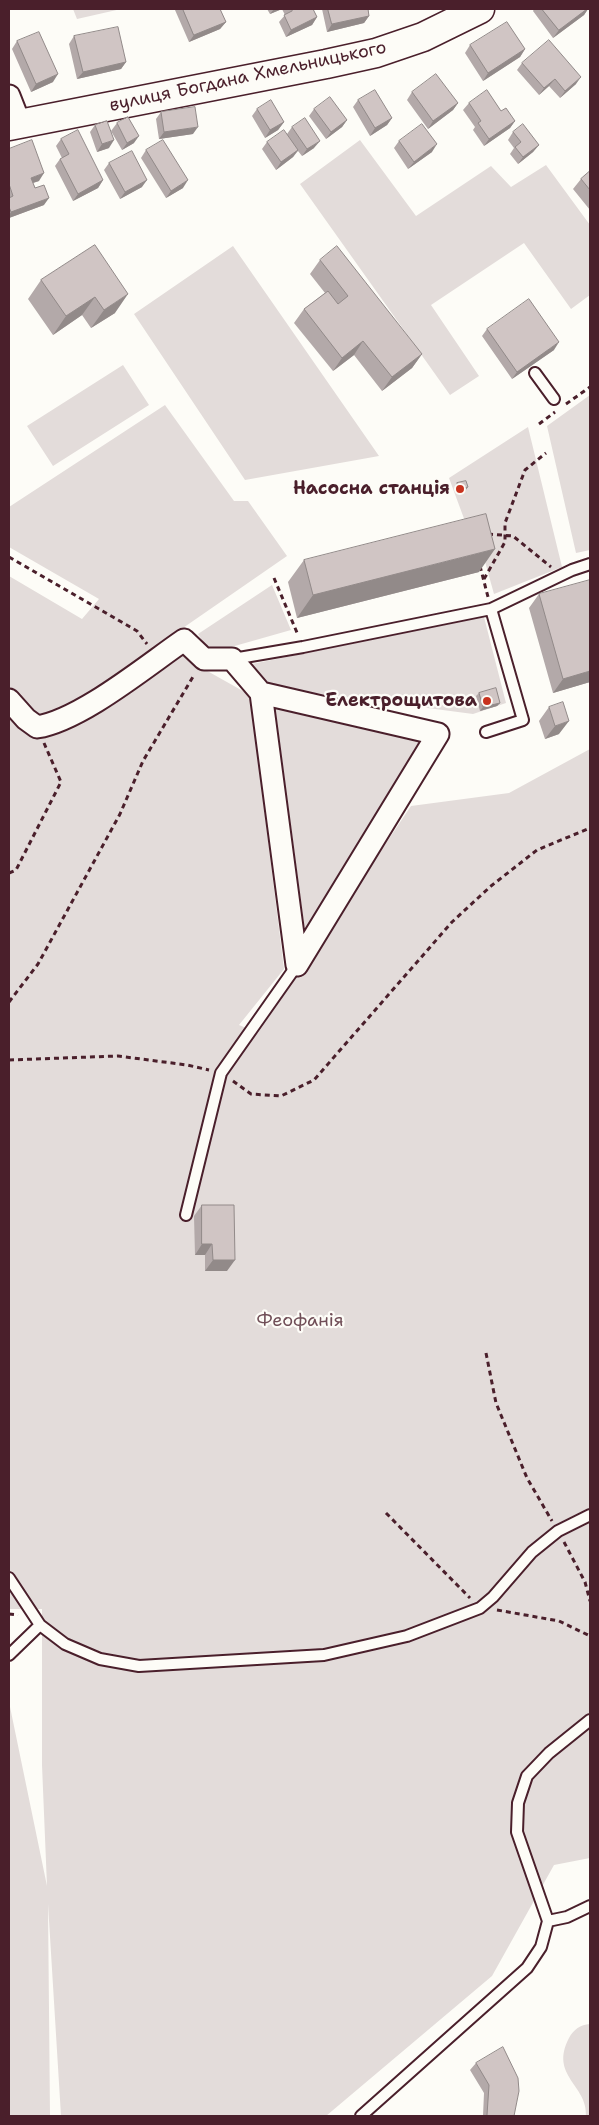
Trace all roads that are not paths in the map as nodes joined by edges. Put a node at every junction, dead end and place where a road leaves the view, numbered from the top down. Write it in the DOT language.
graph roads {
  1 [pos="480,9"];
  2 [pos="9,96"];
  3 [pos="14,125"];
  4 [pos="535,372"];
  5 [pos="554,399"];
  6 [pos="590,564"];
  7 [pos="491,609"];
  8 [pos="232,659"];
  9 [pos="261,693"];
  10 [pos="9,700"];
  11 [pos="486,732"];
  12 [pos="297,965"];
  13 [pos="186,1215"];
  14 [pos="590,1515"];
  15 [pos="9,1578"];
  16 [pos="40,1625"];
  17 [pos="9,1655"];
  18 [pos="590,1720"];
  19 [pos="590,1906"];
  20 [pos="548,1921"];
  21 [pos="361,2116"];
  1 -- 3 [label="street, вулиця Богдана Хмельницького"];
  2 -- 3 [label="street"];
  4 -- 5 [label="lane"];
  6 -- 7 [label="lane"];
  7 -- 8 [label="lane"];
  7 -- 11 [label="lane"];
  8 -- 9 [label="street"];
  8 -- 10 [label="street"];
  9 -- 12 [label="street"];
  9 -- 12 [label="street"];
  12 -- 13 [label="lane"];
  14 -- 16 [label="lane"];
  15 -- 16 [label="lane"];
  16 -- 17 [label="lane"];
  18 -- 20 [label="lane"];
  19 -- 20 [label="lane"];
  20 -- 21 [label="lane"];
}
